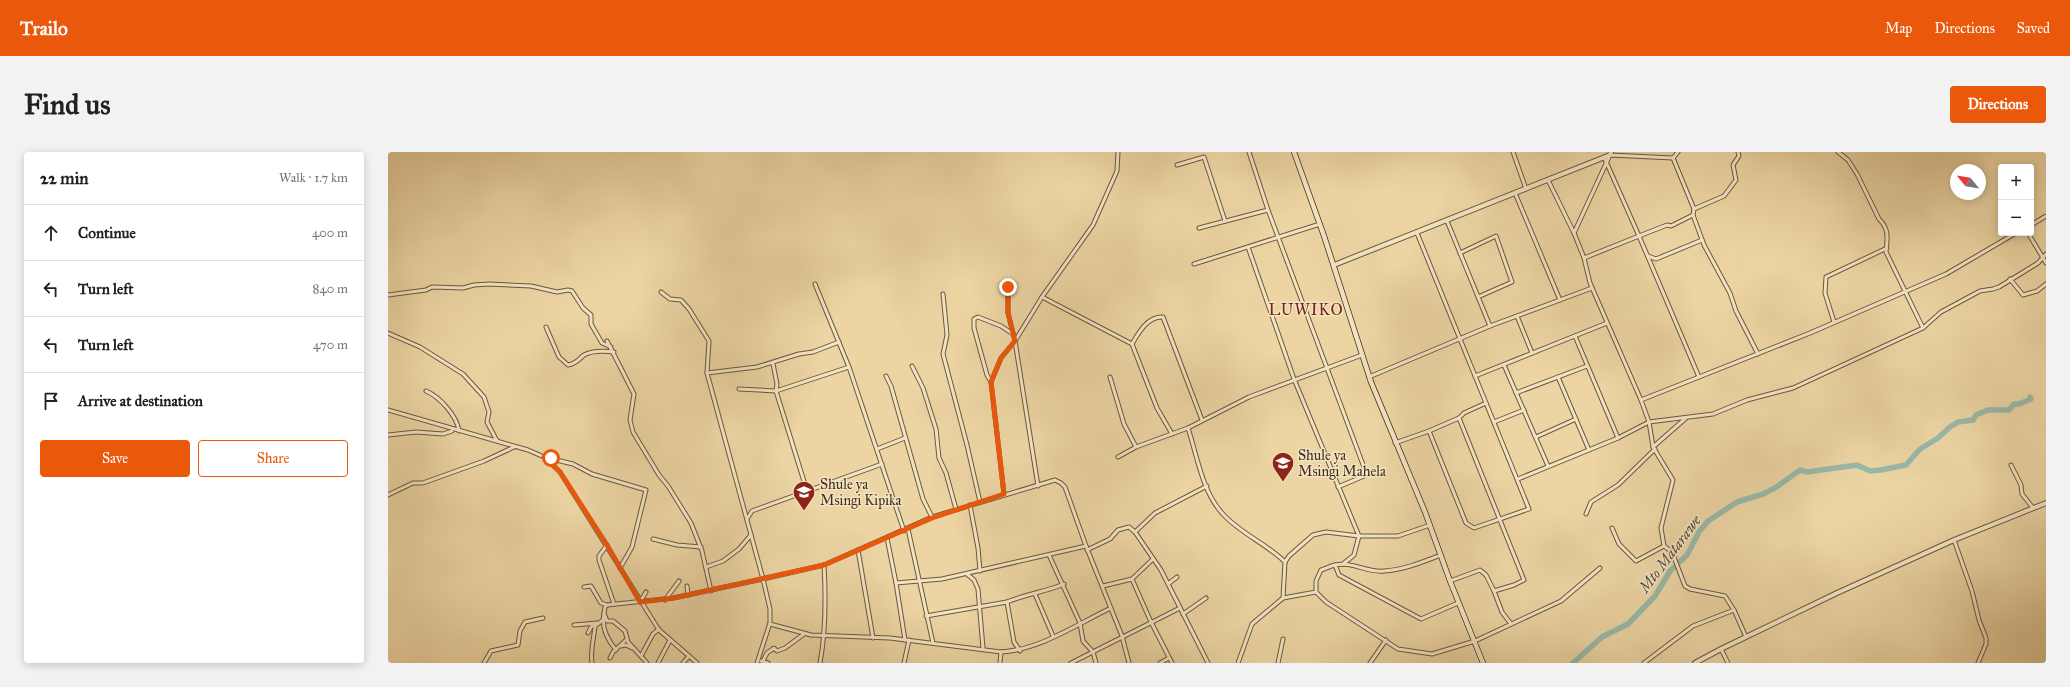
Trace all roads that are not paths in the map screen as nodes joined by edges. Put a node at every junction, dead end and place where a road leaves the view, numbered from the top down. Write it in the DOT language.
graph roads {
  1 [pos="1118,152"];
  2 [pos="1250,152"];
  3 [pos="1294,152"];
  4 [pos="1513,152"];
  5 [pos="1678,152"];
  6 [pos="1738,152"];
  7 [pos="1838,152"];
  8 [pos="1611,153"];
  9 [pos="1604,157"];
  10 [pos="1674,158"];
  11 [pos="1607,162"];
  12 [pos="1177,165"];
  13 [pos="1548,180"];
  14 [pos="1526,189"];
  15 [pos="1515,193"];
  16 [pos="1268,210"];
  17 [pos="1694,210"];
  18 [pos="1693,215"];
  19 [pos="2046,216"];
  20 [pos="1225,221"];
  21 [pos="1447,221"];
  22 [pos="2034,223"];
  23 [pos="1320,224"];
  24 [pos="1199,228"];
  25 [pos="1417,233"];
  26 [pos="1574,233"];
  27 [pos="1639,236"];
  28 [pos="2011,236"];
  29 [pos="2030,236"];
  30 [pos="1278,237"];
  31 [pos="1702,240"];
  32 [pos="1248,246"];
  33 [pos="1886,248"];
  34 [pos="1460,253"];
  35 [pos="2044,255"];
  36 [pos="1648,256"];
  37 [pos="1584,258"];
  38 [pos="2046,263"];
  39 [pos="1194,264"];
  40 [pos="1334,265"];
  41 [pos="2010,279"];
  42 [pos="815,284"];
  43 [pos="2046,284"];
  44 [pos="1008,287"];
  45 [pos="1592,288"];
  46 [pos="661,292"];
  47 [pos="1906,292"];
  48 [pos="943,294"];
  49 [pos="388,295"];
  50 [pos="1042,297"];
  51 [pos="1478,297"];
  52 [pos="1560,300"];
  53 [pos="1517,316"];
  54 [pos="1834,322"];
  55 [pos="1607,324"];
  56 [pos="1490,326"];
  57 [pos="546,327"];
  58 [pos="1923,328"];
  59 [pos="388,333"];
  60 [pos="1013,334"];
  61 [pos="1575,336"];
  62 [pos="1460,339"];
  63 [pos="607,341"];
  64 [pos="1015,341"];
  65 [pos="839,342"];
  66 [pos="1132,344"];
  67 [pos="611,347"];
  68 [pos="614,352"];
  69 [pos="1532,353"];
  70 [pos="1758,354"];
  71 [pos="1362,355"];
  72 [pos="773,364"];
  73 [pos="1504,365"];
  74 [pos="849,366"];
  75 [pos="912,366"];
  76 [pos="1588,366"];
  77 [pos="1326,368"];
  78 [pos="707,373"];
  79 [pos="886,376"];
  80 [pos="1475,376"];
  81 [pos="1110,377"];
  82 [pos="1369,377"];
  83 [pos="1558,377"];
  84 [pos="1699,377"];
  85 [pos="1294,379"];
  86 [pos="991,382"];
  87 [pos="739,389"];
  88 [pos="426,391"];
  89 [pos="776,391"];
  90 [pos="1516,393"];
  91 [pos="1641,400"];
  92 [pos="1486,403"];
  93 [pos="388,410"];
  94 [pos="1524,410"];
  95 [pos="1459,418"];
  96 [pos="1686,418"];
  97 [pos="1576,419"];
  98 [pos="1202,420"];
  99 [pos="1494,422"];
  100 [pos="1649,422"];
  101 [pos="1188,428"];
  102 [pos="453,430"];
  103 [pos="1429,431"];
  104 [pos="459,432"];
  105 [pos="1172,434"];
  106 [pos="388,435"];
  107 [pos="1536,437"];
  108 [pos="905,438"];
  109 [pos="1618,438"];
  110 [pos="497,441"];
  111 [pos="1395,443"];
  112 [pos="515,446"];
  113 [pos="1136,447"];
  114 [pos="1654,448"];
  115 [pos="878,449"];
  116 [pos="1589,450"];
  117 [pos="544,457"];
  118 [pos="1118,457"];
  119 [pos="882,464"];
  120 [pos="2012,465"];
  121 [pos="1548,466"];
  122 [pos="1518,479"];
  123 [pos="1038,486"];
  124 [pos="1207,486"];
  125 [pos="1338,487"];
  126 [pos="807,491"];
  127 [pos="1004,494"];
  128 [pos="388,495"];
  129 [pos="980,502"];
  130 [pos="2046,503"];
  131 [pos="970,505"];
  132 [pos="2033,508"];
  133 [pos="956,510"];
  134 [pos="1586,514"];
  135 [pos="932,518"];
  136 [pos="747,519"];
  137 [pos="1500,519"];
  138 [pos="1430,525"];
  139 [pos="1612,528"];
  140 [pos="906,530"];
  141 [pos="1135,532"];
  142 [pos="751,535"];
  143 [pos="1359,536"];
  144 [pos="887,538"];
  145 [pos="653,539"];
  146 [pos="1954,540"];
  147 [pos="607,545"];
  148 [pos="1664,546"];
  149 [pos="701,547"];
  150 [pos="1086,548"];
  151 [pos="858,550"];
  152 [pos="1049,555"];
  153 [pos="1441,555"];
  154 [pos="1153,559"];
  155 [pos="1285,562"];
  156 [pos="1336,564"];
  157 [pos="824,565"];
  158 [pos="1342,565"];
  159 [pos="706,567"];
  160 [pos="620,568"];
  161 [pos="1600,568"];
  162 [pos="980,571"];
  163 [pos="967,574"];
  164 [pos="1177,577"];
  165 [pos="763,579"];
  166 [pos="1132,579"];
  167 [pos="918,580"];
  168 [pos="678,581"];
  169 [pos="1450,581"];
  170 [pos="896,583"];
  171 [pos="1064,584"];
  172 [pos="1168,584"];
  173 [pos="687,586"];
  174 [pos="1103,586"];
  175 [pos="584,587"];
  176 [pos="711,591"];
  177 [pos="1494,591"];
  178 [pos="646,592"];
  179 [pos="1316,592"];
  180 [pos="1035,594"];
  181 [pos="688,595"];
  182 [pos="1206,598"];
  183 [pos="1283,598"];
  184 [pos="665,600"];
  185 [pos="640,602"];
  186 [pos="1007,602"];
  187 [pos="1458,603"];
  188 [pos="614,604"];
  189 [pos="607,605"];
  190 [pos="980,607"];
  191 [pos="1111,608"];
  192 [pos="1180,608"];
  193 [pos="1734,610"];
  194 [pos="1183,614"];
  195 [pos="926,616"];
  196 [pos="543,618"];
  197 [pos="605,620"];
  198 [pos="1151,622"];
  199 [pos="597,623"];
  200 [pos="1080,623"];
  201 [pos="770,624"];
  202 [pos="1511,624"];
  203 [pos="574,625"];
  204 [pos="659,630"];
  205 [pos="588,633"];
  206 [pos="804,634"];
  207 [pos="825,635"];
  208 [pos="1053,636"];
  209 [pos="1122,636"];
  210 [pos="1746,637"];
  211 [pos="873,638"];
  212 [pos="627,639"];
  213 [pos="1283,639"];
  214 [pos="670,640"];
  215 [pos="907,640"];
  216 [pos="1386,640"];
  217 [pos="1475,641"];
  218 [pos="933,643"];
  219 [pos="621,646"];
  220 [pos="634,648"];
  221 [pos="983,648"];
  222 [pos="1720,649"];
  223 [pos="616,650"];
  224 [pos="1020,651"];
  225 [pos="1001,652"];
  226 [pos="1093,652"];
  227 [pos="641,656"];
  228 [pos="689,656"];
  229 [pos="610,658"];
  230 [pos="1169,658"];
  231 [pos="757,661"];
  232 [pos="763,661"];
  233 [pos="484,663"];
  234 [pos="592,663"];
  235 [pos="647,663"];
  236 [pos="659,663"];
  237 [pos="682,663"];
  238 [pos="697,663"];
  239 [pos="768,663"];
  240 [pos="820,663"];
  241 [pos="904,663"];
  242 [pos="1000,663"];
  243 [pos="1071,663"];
  244 [pos="1096,663"];
  245 [pos="1129,663"];
  246 [pos="1160,663"];
  247 [pos="1172,663"];
  248 [pos="1208,663"];
  249 [pos="1238,663"];
  250 [pos="1278,663"];
  251 [pos="1370,663"];
  252 [pos="1483,663"];
  253 [pos="1644,663"];
  254 [pos="1695,663"];
  255 [pos="1728,663"];
  256 [pos="1978,663"];
  1 -- 50 [label="street"];
  2 -- 16 [label="street"];
  3 -- 23 [label="main road"];
  4 -- 14 [label="street"];
  5 -- 10 [label="street"];
  6 -- 17 [label="street"];
  7 -- 33 [label="street"];
  8 -- 9 [label="street"];
  8 -- 10 [label="street"];
  8 -- 11 [label="street"];
  9 -- 11 [label="street"];
  9 -- 13 [label="street"];
  10 -- 17 [label="street"];
  11 -- 26 [label="street"];
  11 -- 27 [label="street"];
  12 -- 20 [label="street"];
  13 -- 14 [label="street"];
  13 -- 26 [label="street"];
  14 -- 15 [label="street"];
  15 -- 21 [label="street"];
  15 -- 52 [label="street"];
  16 -- 20 [label="street"];
  16 -- 30 [label="street"];
  17 -- 18 [label="street"];
  18 -- 27 [label="street"];
  18 -- 31 [label="street"];
  19 -- 22 [label="street"];
  20 -- 24 [label="street"];
  21 -- 25 [label="street"];
  21 -- 34 [label="street"];
  23 -- 30 [label="street"];
  23 -- 40 [label="main road"];
  25 -- 40 [label="street"];
  25 -- 62 [label="street"];
  26 -- 37 [label="street"];
  27 -- 36 [label="street"];
  27 -- 37 [label="street"];
  28 -- 47 [label="street"];
  29 -- 35 [label="street"];
  30 -- 32 [label="street"];
  30 -- 77 [label="street"];
  31 -- 36 [label="street"];
  31 -- 70 [label="street"];
  32 -- 39 [label="street"];
  32 -- 85 [label="street"];
  33 -- 47 [label="street"];
  33 -- 54 [label="street"];
  34 -- 51 [label="street"];
  34 -- 51 [label="street"];
  35 -- 38 [label="street"];
  35 -- 41 [label="street"];
  36 -- 84 [label="street"];
  37 -- 45 [label="street"];
  40 -- 71 [label="main road"];
  41 -- 43 [label="street"];
  41 -- 58 [label="street"];
  42 -- 65 [label="street"];
  44 -- 60 [label="street"];
  45 -- 52 [label="street"];
  45 -- 55 [label="street"];
  46 -- 78 [label="street"];
  47 -- 54 [label="street"];
  47 -- 58 [label="street"];
  48 -- 129 [label="street"];
  49 -- 67 [label="street"];
  50 -- 64 [label="street"];
  50 -- 66 [label="street"];
  51 -- 56 [label="street"];
  52 -- 53 [label="street"];
  53 -- 56 [label="street"];
  53 -- 69 [label="street"];
  54 -- 70 [label="street"];
  55 -- 61 [label="street"];
  55 -- 91 [label="street"];
  56 -- 62 [label="street"];
  57 -- 68 [label="street"];
  58 -- 96 [label="street"];
  59 -- 110 [label="street"];
  60 -- 64 [label="street"];
  60 -- 86 [label="street"];
  61 -- 69 [label="street"];
  61 -- 76 [label="street"];
  62 -- 80 [label="street"];
  62 -- 82 [label="street"];
  63 -- 67 [label="street"];
  64 -- 86 [label="street"];
  64 -- 123 [label="street"];
  65 -- 72 [label="street"];
  65 -- 74 [label="street"];
  66 -- 98 [label="street"];
  66 -- 105 [label="street"];
  67 -- 68 [label="street"];
  68 -- 149 [label="street"];
  69 -- 73 [label="street"];
  70 -- 84 [label="street"];
  71 -- 77 [label="street"];
  71 -- 82 [label="main road"];
  72 -- 78 [label="street"];
  72 -- 89 [label="street"];
  73 -- 80 [label="street"];
  73 -- 90 [label="street"];
  74 -- 89 [label="street"];
  74 -- 115 [label="street"];
  75 -- 133 [label="street"];
  76 -- 83 [label="street"];
  76 -- 109 [label="street"];
  77 -- 85 [label="street"];
  77 -- 125 [label="street"];
  78 -- 136 [label="street"];
  79 -- 108 [label="street"];
  80 -- 92 [label="street"];
  81 -- 113 [label="street"];
  82 -- 111 [label="main road"];
  83 -- 90 [label="street"];
  83 -- 97 [label="street"];
  84 -- 91 [label="street"];
  85 -- 98 [label="street"];
  85 -- 125 [label="street"];
  86 -- 127 [label="street"];
  87 -- 89 [label="street"];
  88 -- 104 [label="street"];
  89 -- 126 [label="street"];
  90 -- 94 [label="street"];
  91 -- 100 [label="street"];
  92 -- 95 [label="street"];
  92 -- 99 [label="street"];
  93 -- 102 [label="street"];
  94 -- 99 [label="street"];
  94 -- 107 [label="street"];
  95 -- 103 [label="street"];
  95 -- 137 [label="street"];
  96 -- 100 [label="street"];
  96 -- 114 [label="street"];
  97 -- 107 [label="street"];
  97 -- 116 [label="street"];
  98 -- 101 [label="street"];
  99 -- 122 [label="street"];
  100 -- 109 [label="street"];
  100 -- 114 [label="street"];
  101 -- 105 [label="street"];
  101 -- 124 [label="street"];
  102 -- 104 [label="street"];
  102 -- 106 [label="street"];
  103 -- 111 [label="street"];
  103 -- 137 [label="street"];
  104 -- 110 [label="street"];
  105 -- 113 [label="street"];
  107 -- 121 [label="street"];
  108 -- 115 [label="street"];
  108 -- 135 [label="street"];
  109 -- 116 [label="street"];
  110 -- 112 [label="street"];
  111 -- 138 [label="main road"];
  112 -- 117 [label="street"];
  112 -- 128 [label="street"];
  113 -- 118 [label="street"];
  114 -- 134 [label="street"];
  114 -- 148 [label="street"];
  115 -- 119 [label="street"];
  116 -- 121 [label="street"];
  117 -- 147 [label="street"];
  117 -- 160 [label="street"];
  119 -- 126 [label="street"];
  119 -- 140 [label="street"];
  120 -- 132 [label="street"];
  121 -- 122 [label="street"];
  122 -- 137 [label="street"];
  123 -- 127 [label="street"];
  123 -- 150 [label="street"];
  124 -- 141 [label="street"];
  124 -- 155 [label="street"];
  125 -- 143 [label="street"];
  126 -- 136 [label="street"];
  127 -- 129 [label="street"];
  129 -- 131 [label="street"];
  130 -- 132 [label="street"];
  131 -- 133 [label="street"];
  131 -- 162 [label="street"];
  132 -- 146 [label="street"];
  133 -- 135 [label="street"];
  135 -- 140 [label="street"];
  136 -- 142 [label="street"];
  137 -- 177 [label="street"];
  138 -- 143 [label="street"];
  138 -- 153 [label="main road"];
  139 -- 148 [label="street"];
  140 -- 144 [label="street"];
  140 -- 167 [label="street"];
  141 -- 150 [label="street"];
  141 -- 154 [label="street"];
  142 -- 159 [label="street"];
  142 -- 165 [label="street"];
  143 -- 155 [label="street"];
  143 -- 158 [label="street"];
  144 -- 151 [label="street"];
  144 -- 170 [label="street"];
  145 -- 149 [label="street"];
  146 -- 210 [label="street"];
  146 -- 256 [label="street"];
  147 -- 160 [label="street"];
  147 -- 188 [label="street"];
  148 -- 193 [label="street"];
  149 -- 159 [label="street"];
  150 -- 152 [label="street"];
  150 -- 174 [label="street"];
  151 -- 157 [label="street"];
  151 -- 211 [label="street"];
  152 -- 162 [label="street"];
  152 -- 171 [label="street"];
  153 -- 158 [label="street"];
  153 -- 169 [label="main road"];
  154 -- 166 [label="street"];
  154 -- 172 [label="street"];
  155 -- 183 [label="street"];
  156 -- 158 [label="street"];
  156 -- 179 [label="street"];
  156 -- 187 [label="street"];
  157 -- 165 [label="street"];
  157 -- 207 [label="street"];
  159 -- 176 [label="street"];
  160 -- 185 [label="street"];
  161 -- 202 [label="street"];
  162 -- 163 [label="street"];
  163 -- 167 [label="street"];
  163 -- 190 [label="street"];
  164 -- 172 [label="street"];
  165 -- 176 [label="street"];
  165 -- 201 [label="street"];
  166 -- 174 [label="street"];
  166 -- 198 [label="street"];
  167 -- 170 [label="street"];
  167 -- 195 [label="street"];
  168 -- 184 [label="street"];
  169 -- 177 [label="street"];
  169 -- 187 [label="main road"];
  170 -- 215 [label="street"];
  171 -- 180 [label="street"];
  171 -- 200 [label="street"];
  172 -- 192 [label="street"];
  173 -- 181 [label="street"];
  174 -- 191 [label="street"];
  175 -- 189 [label="street"];
  176 -- 181 [label="street"];
  177 -- 202 [label="street"];
  178 -- 185 [label="street"];
  179 -- 183 [label="street"];
  179 -- 216 [label="street"];
  180 -- 186 [label="street"];
  180 -- 208 [label="street"];
  181 -- 184 [label="street"];
  182 -- 194 [label="street"];
  183 -- 249 [label="street"];
  184 -- 185 [label="street"];
  185 -- 188 [label="street"];
  185 -- 204 [label="street"];
  186 -- 190 [label="street"];
  186 -- 224 [label="street"];
  187 -- 217 [label="main road"];
  188 -- 189 [label="street"];
  189 -- 197 [label="street"];
  190 -- 195 [label="street"];
  190 -- 221 [label="street"];
  191 -- 200 [label="street"];
  191 -- 209 [label="street"];
  192 -- 194 [label="street"];
  192 -- 198 [label="street"];
  193 -- 210 [label="street"];
  193 -- 253 [label="street"];
  194 -- 248 [label="street"];
  195 -- 218 [label="street"];
  196 -- 233 [label="street"];
  197 -- 199 [label="street"];
  197 -- 212 [label="street"];
  197 -- 223 [label="street"];
  198 -- 209 [label="street"];
  198 -- 230 [label="street"];
  199 -- 203 [label="street"];
  199 -- 205 [label="street"];
  199 -- 234 [label="street"];
  200 -- 208 [label="street"];
  200 -- 226 [label="street"];
  201 -- 206 [label="street"];
  201 -- 231 [label="street"];
  202 -- 217 [label="street"];
  204 -- 214 [label="street"];
  204 -- 227 [label="street"];
  206 -- 207 [label="street"];
  206 -- 232 [label="street"];
  207 -- 211 [label="street"];
  207 -- 240 [label="street"];
  208 -- 224 [label="street"];
  209 -- 226 [label="street"];
  209 -- 245 [label="street"];
  210 -- 222 [label="street"];
  211 -- 215 [label="street"];
  212 -- 219 [label="street"];
  212 -- 220 [label="street"];
  213 -- 250 [label="street"];
  214 -- 228 [label="street"];
  214 -- 236 [label="street"];
  215 -- 218 [label="street"];
  215 -- 241 [label="street"];
  216 -- 217 [label="street"];
  216 -- 251 [label="street"];
  217 -- 252 [label="main road"];
  218 -- 221 [label="street"];
  219 -- 220 [label="street"];
  219 -- 223 [label="street"];
  220 -- 227 [label="street"];
  221 -- 225 [label="street"];
  222 -- 254 [label="street"];
  222 -- 255 [label="street"];
  223 -- 229 [label="street"];
  224 -- 225 [label="street"];
  225 -- 242 [label="street"];
  226 -- 243 [label="street"];
  226 -- 244 [label="street"];
  227 -- 235 [label="street"];
  228 -- 237 [label="street"];
  228 -- 238 [label="street"];
  230 -- 246 [label="street"];
  230 -- 247 [label="street"];
  231 -- 232 [label="street"];
  232 -- 239 [label="street"];
}
